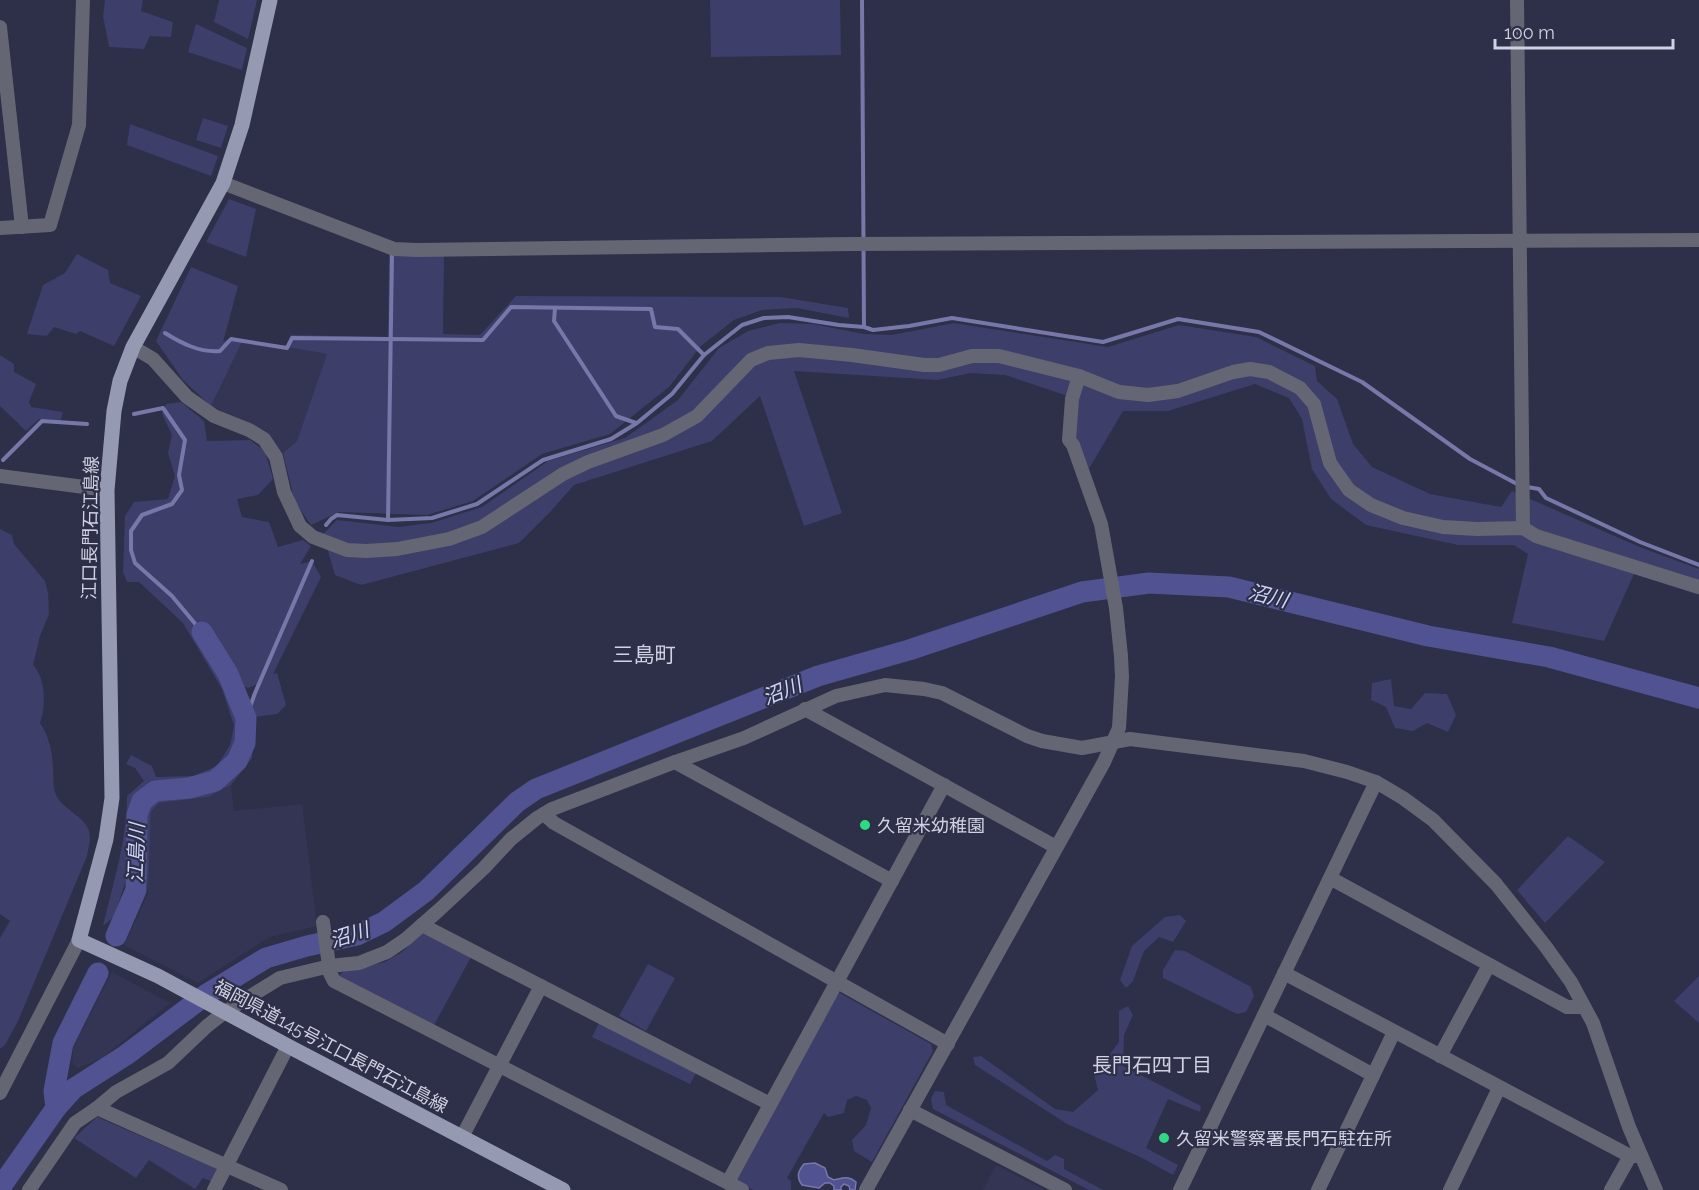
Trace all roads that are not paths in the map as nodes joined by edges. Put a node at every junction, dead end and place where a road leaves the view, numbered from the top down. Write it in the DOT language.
graph roads {
  1 [pos="83,0"];
  2 [pos="270,0"];
  3 [pos="1517,0"];
  4 [pos="0,27"];
  5 [pos="223,183"];
  6 [pos="22,227"];
  7 [pos="0,228"];
  8 [pos="1699,240"];
  9 [pos="1521,241"];
  10 [pos="133,347"];
  11 [pos="1079,376"];
  12 [pos="0,476"];
  13 [pos="107,490"];
  14 [pos="1523,528"];
  15 [pos="1699,587"];
  16 [pos="805,709"];
  17 [pos="1112,744"];
  18 [pos="675,762"];
  19 [pos="1376,782"];
  20 [pos="944,785"];
  21 [pos="544,814"];
  22 [pos="1056,847"];
  23 [pos="1330,878"];
  24 [pos="892,881"];
  25 [pos="323,922"];
  26 [pos="422,925"];
  27 [pos="80,940"];
  28 [pos="1489,964"];
  29 [pos="330,966"];
  30 [pos="1284,974"];
  31 [pos="837,982"];
  32 [pos="541,986"];
  33 [pos="1584,1007"];
  34 [pos="221,1010"];
  35 [pos="1264,1015"];
  36 [pos="1394,1032"];
  37 [pos="948,1044"];
  38 [pos="288,1046"];
  39 [pos="1440,1056"];
  40 [pos="500,1067"];
  41 [pos="7,1068"];
  42 [pos="1373,1075"];
  43 [pos="1499,1088"];
  44 [pos="0,1093"];
  45 [pos="770,1104"];
  46 [pos="97,1108"];
  47 [pos="910,1110"];
  48 [pos="462,1137"];
  49 [pos="1635,1156"];
  50 [pos="228,1165"];
  51 [pos="728,1182"];
  52 [pos="29,1190"];
  53 [pos="214,1190"];
  54 [pos="281,1190"];
  55 [pos="563,1190"];
  56 [pos="742,1190"];
  57 [pos="866,1190"];
  58 [pos="1065,1190"];
  59 [pos="1180,1190"];
  60 [pos="1318,1190"];
  61 [pos="1450,1190"];
  62 [pos="1611,1190"];
  63 [pos="1656,1190"];
  1 -- 6 [label="street"];
  2 -- 5 [label="main road, 江口長門石江島線"];
  3 -- 9 [label="street"];
  4 -- 6 [label="street"];
  5 -- 9 [label="street"];
  5 -- 10 [label="main road, 江口長門石江島線"];
  6 -- 7 [label="street"];
  8 -- 9 [label="street"];
  9 -- 14 [label="street"];
  10 -- 11 [label="street"];
  10 -- 13 [label="main road, 江口長門石江島線"];
  11 -- 14 [label="street"];
  11 -- 17 [label="street"];
  12 -- 13 [label="street"];
  13 -- 27 [label="main road, 江口長門石江島線"];
  14 -- 15 [label="street"];
  16 -- 17 [label="street"];
  16 -- 18 [label="street"];
  16 -- 20 [label="street"];
  17 -- 19 [label="street"];
  17 -- 22 [label="street"];
  18 -- 21 [label="street"];
  18 -- 24 [label="street"];
  19 -- 23 [label="street"];
  19 -- 33 [label="street"];
  20 -- 22 [label="street"];
  20 -- 24 [label="street"];
  21 -- 26 [label="street"];
  21 -- 31 [label="street"];
  22 -- 37 [label="street"];
  23 -- 28 [label="street"];
  23 -- 30 [label="street"];
  24 -- 31 [label="street"];
  25 -- 29 [label="street"];
  26 -- 29 [label="street"];
  26 -- 32 [label="street"];
  27 -- 34 [label="main road, 福岡県道145号江口長門石江島線"];
  27 -- 41 [label="street"];
  28 -- 33 [label="street"];
  28 -- 39 [label="street"];
  29 -- 34 [label="street"];
  29 -- 40 [label="street"];
  30 -- 35 [label="street"];
  30 -- 36 [label="street"];
  31 -- 37 [label="street"];
  31 -- 45 [label="street"];
  32 -- 40 [label="street"];
  32 -- 45 [label="street"];
  33 -- 49 [label="street"];
  34 -- 38 [label="main road, 福岡県道145号江口長門石江島線"];
  34 -- 46 [label="street"];
  35 -- 42 [label="street"];
  35 -- 59 [label="street"];
  36 -- 39 [label="street"];
  36 -- 42 [label="street"];
  37 -- 47 [label="street"];
  38 -- 48 [label="main road, 福岡県道145号江口長門石江島線"];
  38 -- 50 [label="street"];
  39 -- 43 [label="street"];
  40 -- 48 [label="street"];
  40 -- 51 [label="street"];
  41 -- 44 [label="street"];
  42 -- 60 [label="street"];
  43 -- 49 [label="street"];
  43 -- 61 [label="street"];
  45 -- 51 [label="street"];
  46 -- 50 [label="street"];
  46 -- 52 [label="street"];
  47 -- 57 [label="street"];
  47 -- 58 [label="street"];
  48 -- 55 [label="main road, 福岡県道145号江口長門石江島線"];
  49 -- 62 [label="street"];
  49 -- 63 [label="street"];
  50 -- 53 [label="street"];
  50 -- 54 [label="street"];
  51 -- 56 [label="street"];
}
